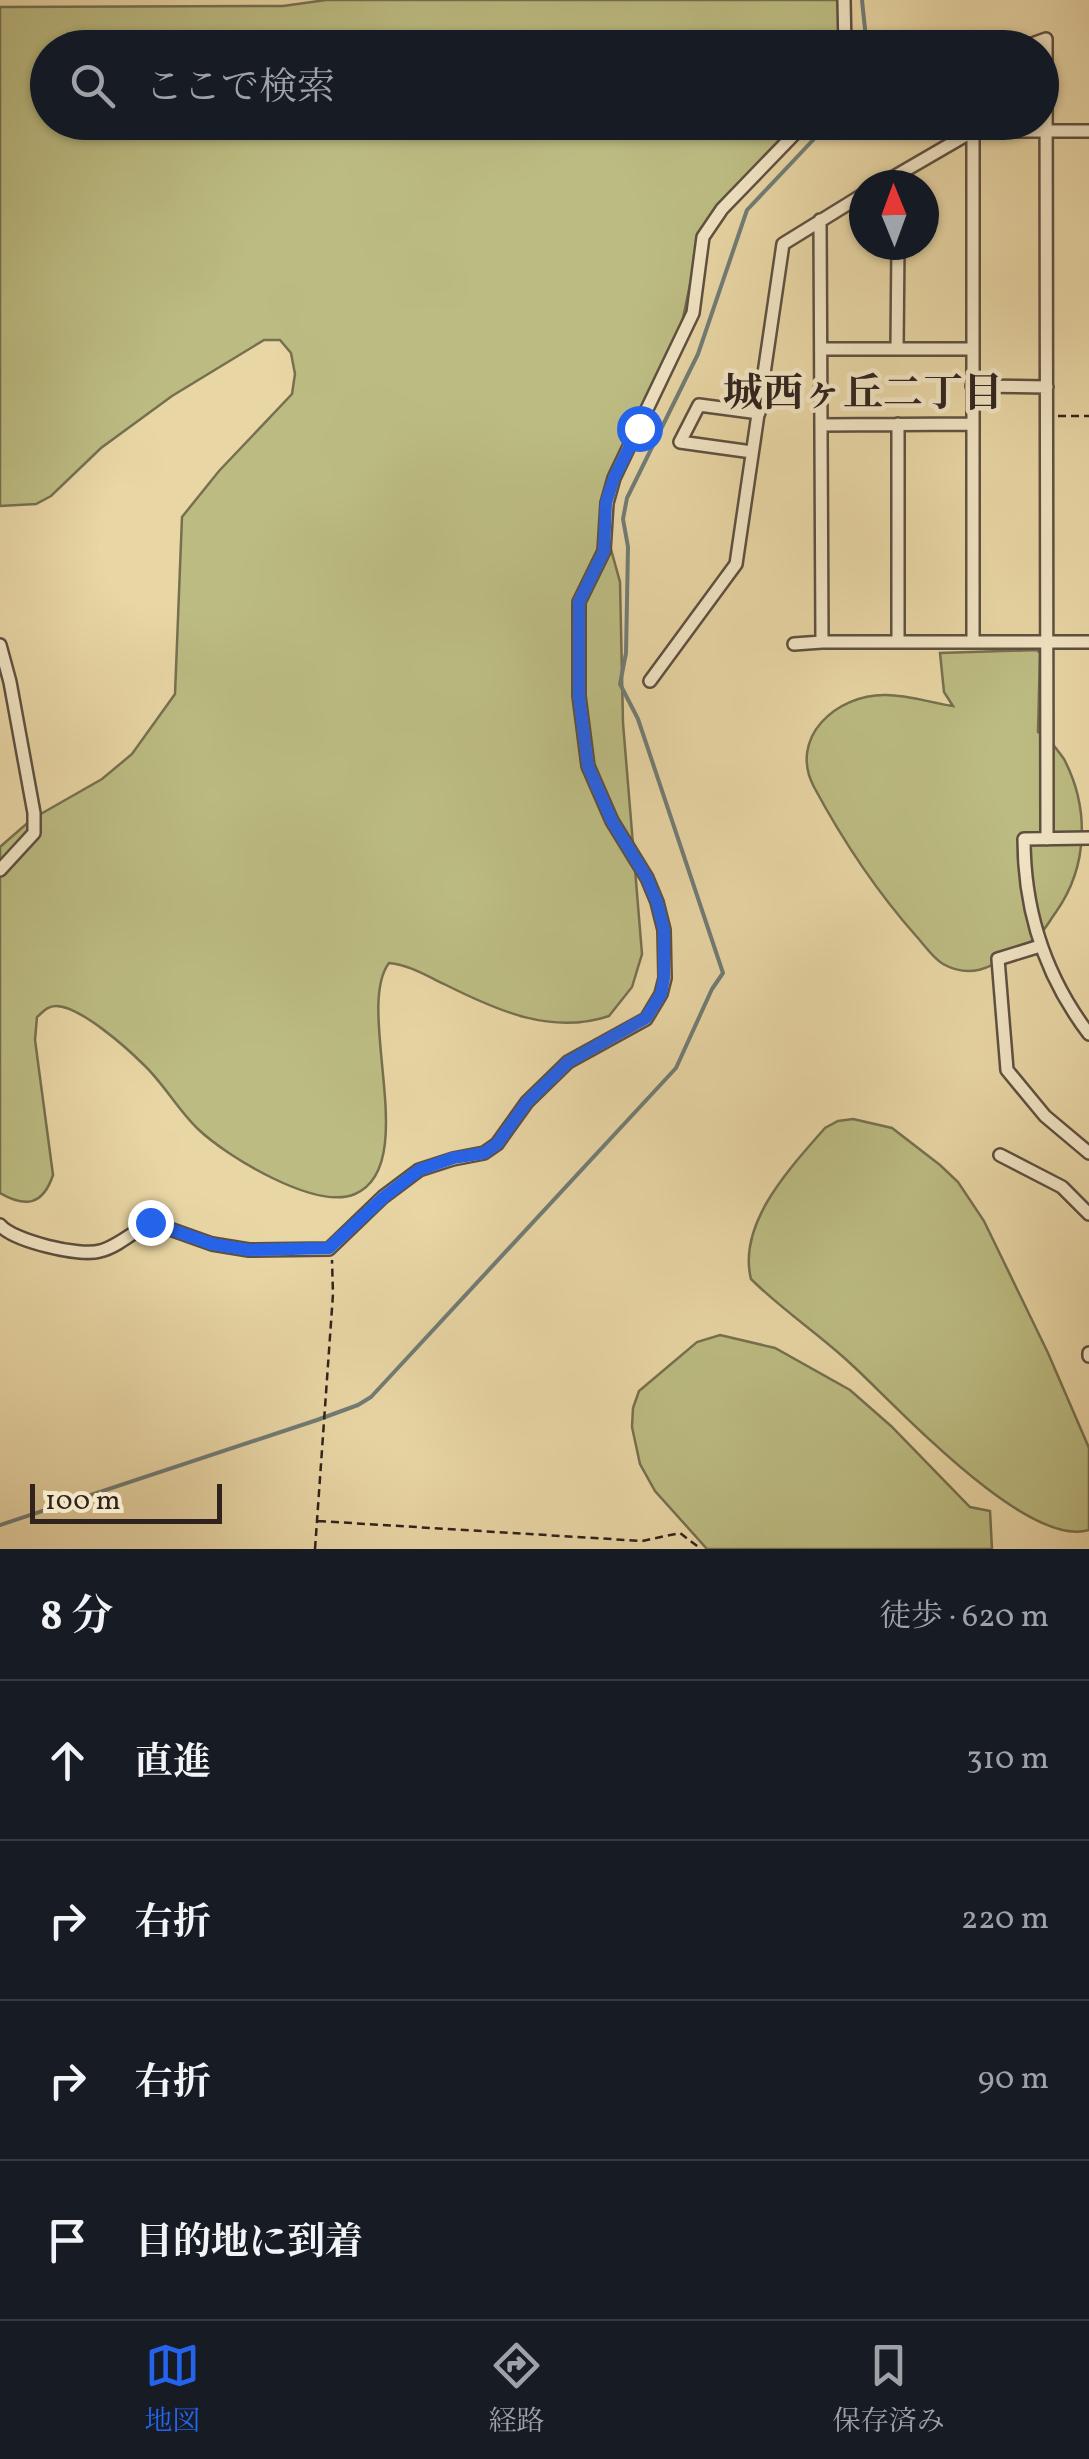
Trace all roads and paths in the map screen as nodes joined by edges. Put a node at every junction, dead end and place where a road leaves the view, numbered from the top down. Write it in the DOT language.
graph roads {
  1 [pos="844,0"];
  2 [pos="845,30"];
  3 [pos="1059,131"];
  4 [pos="1089,131"];
  5 [pos="789,140"];
  6 [pos="955,140"];
  7 [pos="973,140"];
  8 [pos="1047,140"];
  9 [pos="912,170"];
  10 [pos="849,203"];
  11 [pos="820,220"];
  12 [pos="898,260"];
  13 [pos="898,349"];
  14 [pos="972,349"];
  15 [pos="821,350"];
  16 [pos="972,386"];
  17 [pos="1047,387"];
  18 [pos="760,414"];
  19 [pos="1047,416"];
  20 [pos="1089,416"];
  21 [pos="821,424"];
  22 [pos="898,424"];
  23 [pos="972,424"];
  24 [pos="752,452"];
  25 [pos="822,642"];
  26 [pos="898,642"];
  27 [pos="973,642"];
  28 [pos="1046,642"];
  29 [pos="1089,642"];
  30 [pos="794,644"];
  31 [pos="0,645"];
  32 [pos="650,681"];
  33 [pos="1089,838"];
  34 [pos="1047,839"];
  35 [pos="0,870"];
  36 [pos="1040,946"];
  37 [pos="1089,1034"];
  38 [pos="1089,1153"];
  39 [pos="1000,1155"];
  40 [pos="1089,1214"];
  41 [pos="0,1224"];
  42 [pos="329,1248"];
  43 [pos="318,1521"];
  44 [pos="315,1549"];
  45 [pos="700,1549"];
  1 -- 2 [label="street"];
  3 -- 4 [label="street"];
  5 -- 42 [label="street"];
  6 -- 9 [label="street"];
  7 -- 14 [label="street"];
  8 -- 17 [label="street"];
  10 -- 11 [label="street"];
  11 -- 15 [label="street"];
  11 -- 18 [label="street"];
  12 -- 13 [label="street"];
  13 -- 14 [label="street"];
  13 -- 15 [label="street"];
  14 -- 16 [label="street"];
  15 -- 21 [label="street"];
  16 -- 17 [label="street"];
  16 -- 23 [label="street"];
  17 -- 19 [label="street"];
  18 -- 24 [label="street"];
  18 -- 24 [label="street"];
  19 -- 20 [label="path"];
  19 -- 28 [label="street"];
  21 -- 22 [label="street"];
  21 -- 25 [label="street"];
  22 -- 23 [label="street"];
  22 -- 26 [label="street"];
  23 -- 27 [label="street"];
  24 -- 32 [label="street"];
  25 -- 26 [label="street"];
  25 -- 30 [label="street"];
  26 -- 27 [label="street"];
  27 -- 28 [label="street"];
  28 -- 29 [label="street"];
  28 -- 34 [label="street"];
  31 -- 35 [label="street"];
  33 -- 34 [label="street"];
  34 -- 36 [label="street"];
  36 -- 37 [label="street"];
  36 -- 38 [label="street"];
  39 -- 40 [label="street"];
  41 -- 42 [label="street"];
  42 -- 43 [label="path"];
  43 -- 44 [label="path"];
  43 -- 45 [label="path"];
}
